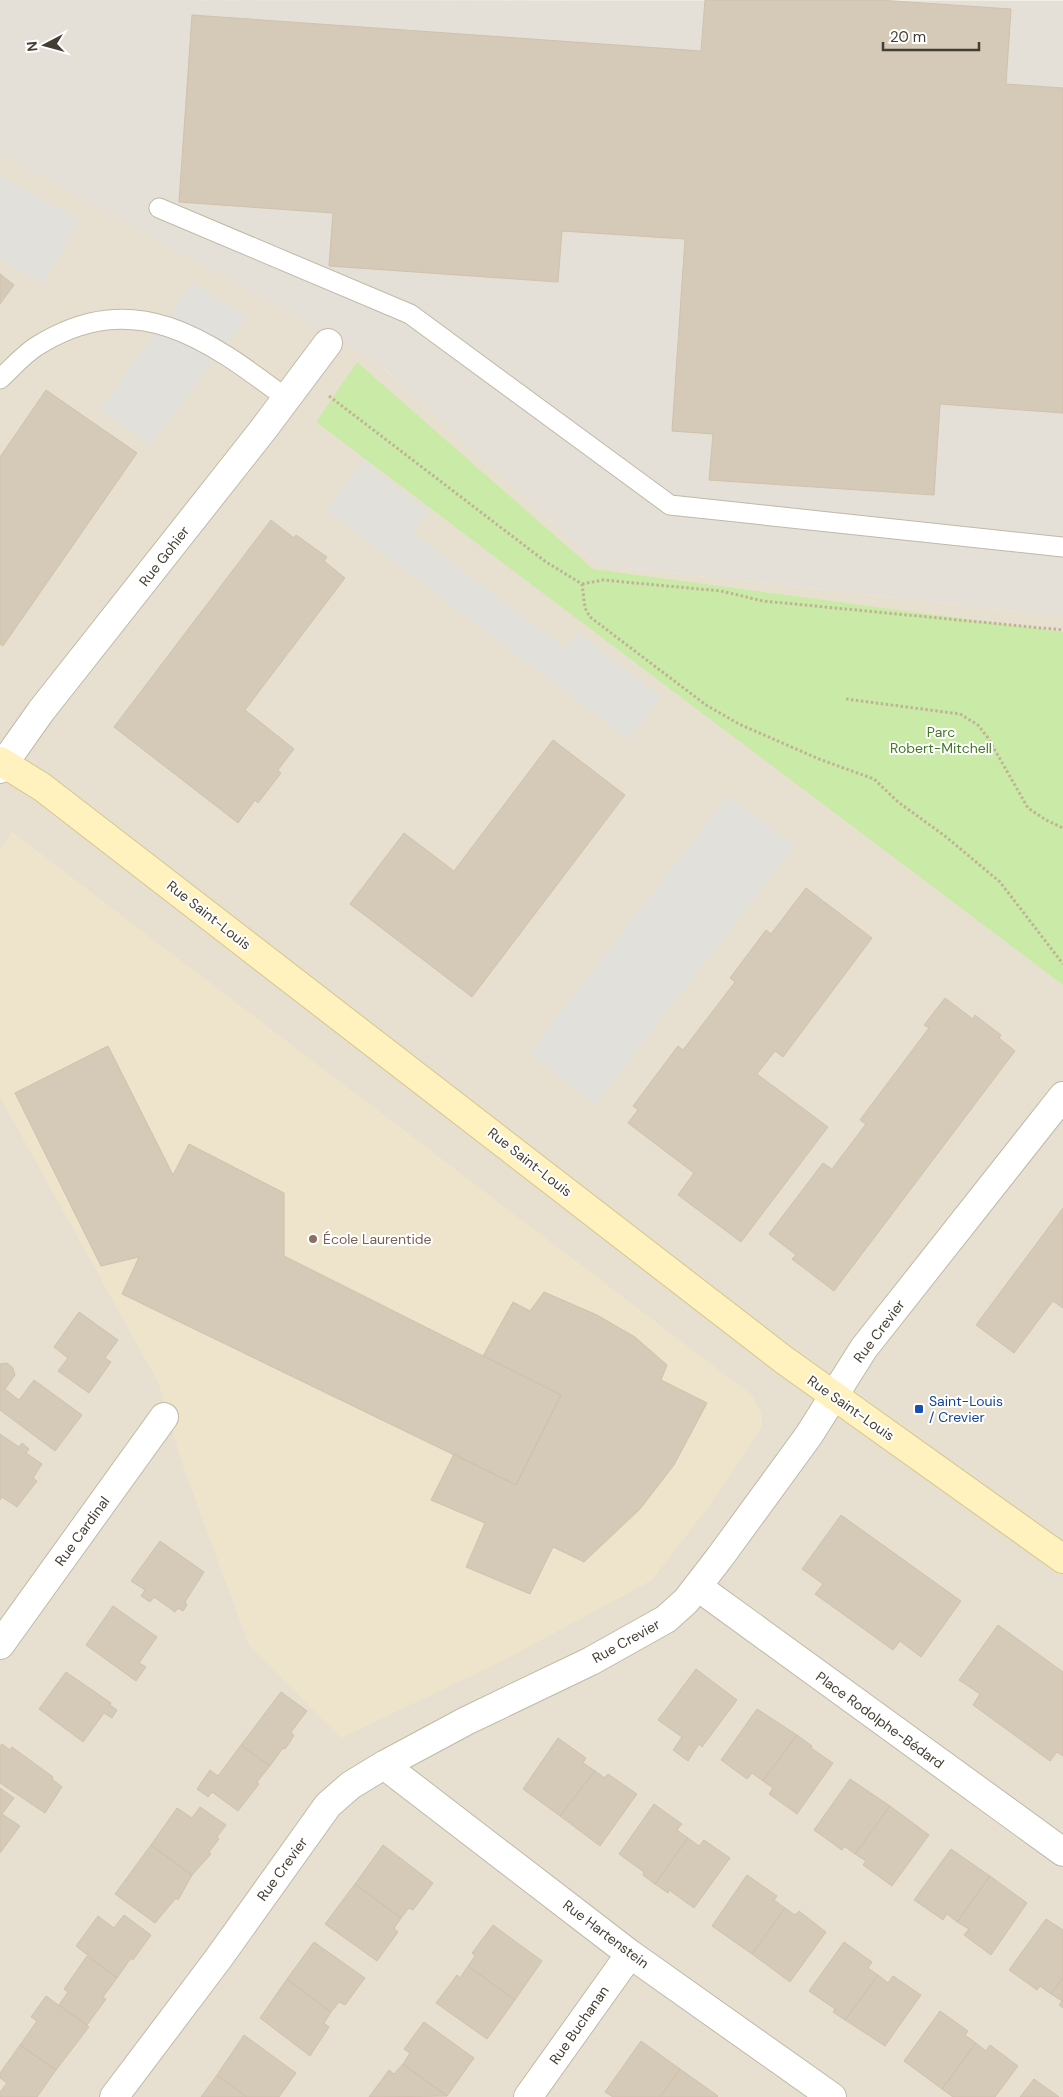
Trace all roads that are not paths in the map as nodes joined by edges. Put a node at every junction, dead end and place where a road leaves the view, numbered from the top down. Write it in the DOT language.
graph roads {
  1 [pos="159,208"];
  2 [pos="328,343"];
  3 [pos="0,379"];
  4 [pos="286,398"];
  5 [pos="1063,547"];
  6 [pos="1,764"];
  7 [pos="1063,1096"];
  8 [pos="833,1396"];
  9 [pos="164,1418"];
  10 [pos="1063,1559"];
  11 [pos="698,1587"];
  12 [pos="0,1645"];
  13 [pos="384,1765"];
  14 [pos="1063,1852"];
  15 [pos="630,1954"];
  16 [pos="114,2097"];
  17 [pos="528,2097"];
  18 [pos="832,2097"];
  1 -- 5 [label="lane"];
  2 -- 4 [label="street, Rue Gohier"];
  3 -- 4 [label="lane"];
  4 -- 6 [label="street, Rue Gohier"];
  6 -- 8 [label="street, Rue Saint-Louis"];
  7 -- 8 [label="street, Rue Crevier"];
  8 -- 10 [label="street, Rue Saint-Louis"];
  8 -- 11 [label="street, Rue Crevier"];
  9 -- 12 [label="street, Rue Cardinal"];
  11 -- 13 [label="street, Rue Crevier"];
  11 -- 14 [label="street, Place Rodolphe-Bédard"];
  13 -- 15 [label="street, Rue Hartenstein"];
  13 -- 16 [label="street, Rue Crevier"];
  15 -- 17 [label="street, Rue Buchanan"];
  15 -- 18 [label="street, Rue Hartenstein"];
}
